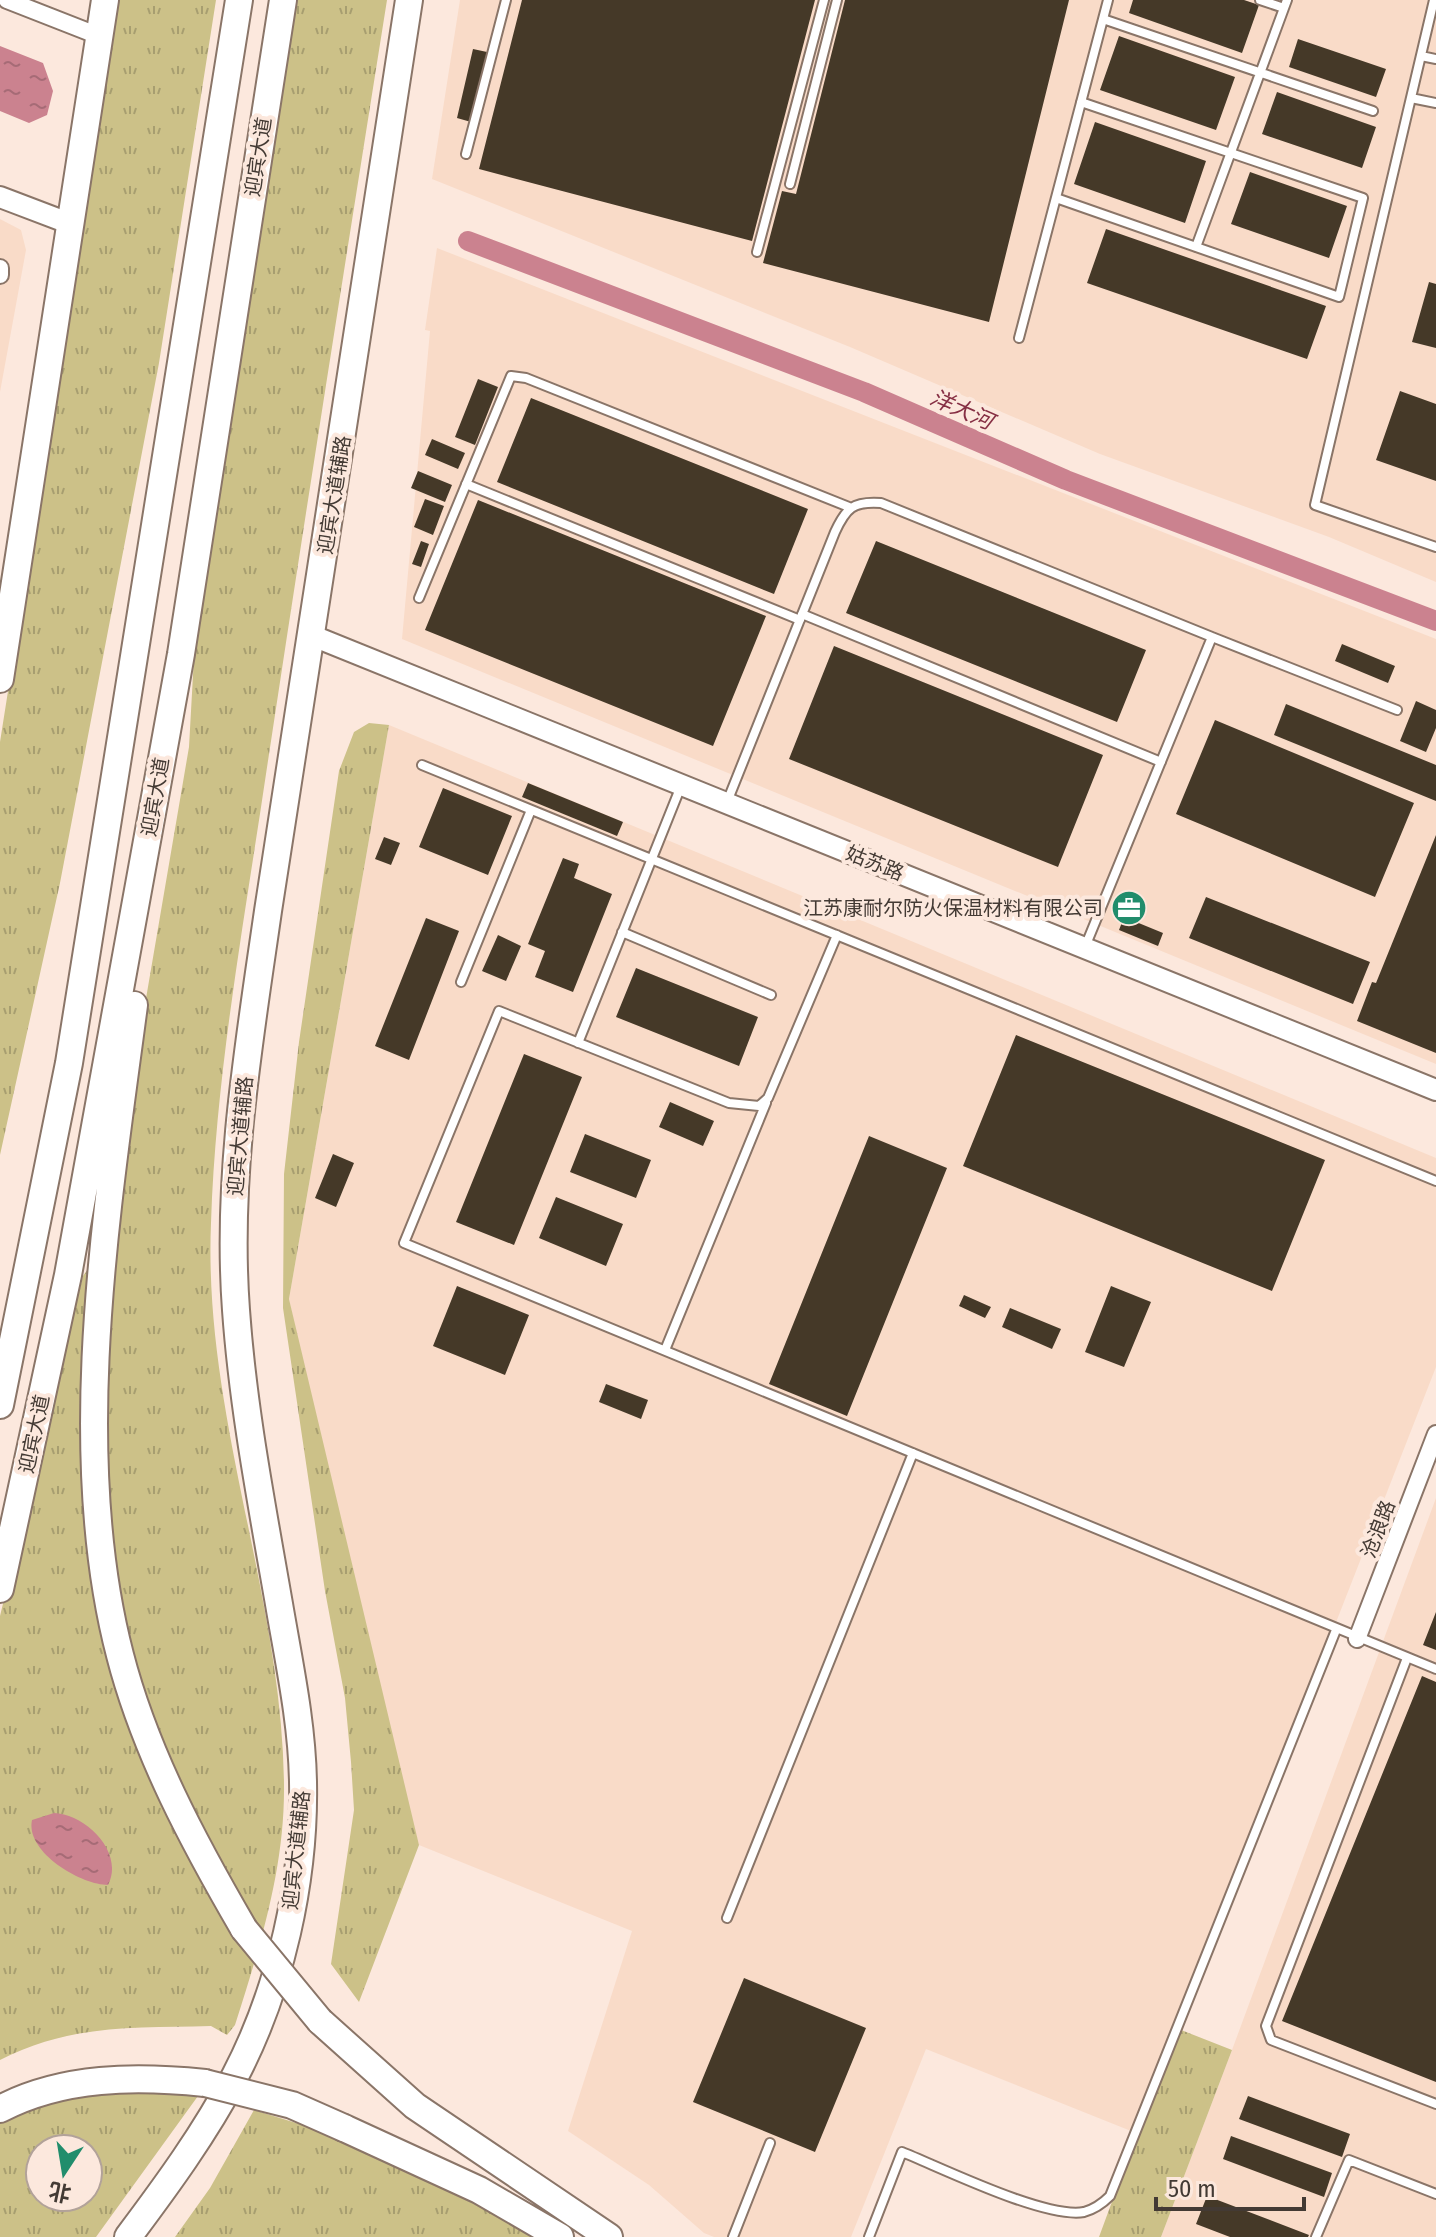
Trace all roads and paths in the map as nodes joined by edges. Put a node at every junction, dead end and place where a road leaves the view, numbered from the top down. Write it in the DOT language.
graph roads {
  1 [pos="7,0"];
  2 [pos="105,0"];
  3 [pos="239,0"];
  4 [pos="283,0"];
  5 [pos="409,0"];
  6 [pos="506,0"];
  7 [pos="824,0"];
  8 [pos="837,0"];
  9 [pos="1108,0"];
  10 [pos="1260,0"];
  11 [pos="1434,0"];
  12 [pos="1285,4"];
  13 [pos="1103,19"];
  14 [pos="99,36"];
  15 [pos="1421,56"];
  16 [pos="1436,59"];
  17 [pos="1260,72"];
  18 [pos="1411,98"];
  19 [pos="1081,102"];
  20 [pos="1436,103"];
  21 [pos="1373,111"];
  22 [pos="1231,153"];
  23 [pos="466,154"];
  24 [pos="790,184"];
  25 [pos="0,197"];
  26 [pos="1056,198"];
  27 [pos="71,224"];
  28 [pos="1196,247"];
  29 [pos="757,252"];
  30 [pos="0,268"];
  31 [pos="0,275"];
  32 [pos="1019,338"];
  33 [pos="466,484"];
  34 [pos="849,507"];
  35 [pos="1436,547"];
  36 [pos="419,598"];
  37 [pos="801,617"];
  38 [pos="313,636"];
  39 [pos="1212,637"];
  40 [pos="181,654"];
  41 [pos="0,679"];
  42 [pos="1397,710"];
  43 [pos="1161,762"];
  44 [pos="422,765"];
  45 [pos="681,785"];
  46 [pos="727,803"];
  47 [pos="531,810"];
  48 [pos="651,859"];
  49 [pos="622,932"];
  50 [pos="837,935"];
  51 [pos="1085,948"];
  52 [pos="461,982"];
  53 [pos="771,995"];
  54 [pos="578,1043"];
  55 [pos="69,1063"];
  56 [pos="1436,1090"];
  57 [pos="768,1098"];
  58 [pos="1436,1181"];
  59 [pos="0,1326"];
  60 [pos="665,1350"];
  61 [pos="0,1405"];
  62 [pos="1436,1434"];
  63 [pos="913,1453"];
  64 [pos="1432,1455"];
  65 [pos="0,1589"];
  66 [pos="1336,1630"];
  67 [pos="1357,1639"];
  68 [pos="1407,1658"];
  69 [pos="1436,1669"];
  70 [pos="727,1918"];
  71 [pos="1436,2104"];
  72 [pos="0,2109"];
  73 [pos="770,2143"];
  74 [pos="1436,2194"];
  75 [pos="128,2237"];
  76 [pos="560,2237"];
  77 [pos="609,2237"];
  78 [pos="733,2237"];
  79 [pos="869,2237"];
  80 [pos="1316,2237"];
  1 -- 14 [label="street"];
  2 -- 14 [label="main road"];
  3 -- 55 [label="main road, 迎宾大道"];
  4 -- 40 [label="main road, 迎宾大道"];
  5 -- 38 [label="main road, 迎宾大道辅路"];
  6 -- 23 [label="lane"];
  7 -- 29 [label="lane"];
  8 -- 24 [label="lane"];
  9 -- 13 [label="lane"];
  10 -- 12 [label="lane"];
  11 -- 15 [label="lane"];
  12 -- 17 [label="lane"];
  13 -- 17 [label="lane"];
  13 -- 19 [label="lane"];
  14 -- 27 [label="main road"];
  15 -- 16 [label="lane"];
  15 -- 18 [label="lane"];
  17 -- 21 [label="lane"];
  17 -- 22 [label="lane"];
  18 -- 20 [label="lane"];
  18 -- 35 [label="lane"];
  19 -- 22 [label="lane"];
  19 -- 26 [label="lane"];
  22 -- 28 [label="lane"];
  22 -- 28 [label="lane"];
  25 -- 27 [label="street"];
  26 -- 28 [label="lane"];
  26 -- 32 [label="lane"];
  27 -- 41 [label="main road"];
  30 -- 31 [label="street"];
  33 -- 34 [label="lane"];
  33 -- 36 [label="lane"];
  33 -- 37 [label="lane"];
  34 -- 37 [label="lane"];
  34 -- 39 [label="lane"];
  37 -- 43 [label="lane"];
  37 -- 46 [label="lane"];
  38 -- 45 [label="street, 姑苏路"];
  38 -- 75 [label="main road, 迎宾大道辅路"];
  39 -- 42 [label="lane"];
  39 -- 43 [label="lane"];
  40 -- 65 [label="main road, 迎宾大道"];
  40 -- 77 [label="main road, bridge"];
  43 -- 51 [label="lane"];
  44 -- 47 [label="lane"];
  45 -- 46 [label="street, 姑苏路"];
  45 -- 48 [label="lane"];
  46 -- 51 [label="street, 姑苏路"];
  47 -- 48 [label="lane"];
  47 -- 52 [label="lane"];
  48 -- 49 [label="lane"];
  48 -- 50 [label="lane"];
  49 -- 53 [label="lane"];
  49 -- 54 [label="lane"];
  50 -- 57 [label="lane"];
  50 -- 58 [label="lane"];
  51 -- 56 [label="street, 姑苏路"];
  54 -- 57 [label="lane"];
  54 -- 60 [label="lane"];
  55 -- 59 [label="main road"];
  55 -- 61 [label="main road, 迎宾大道"];
  57 -- 60 [label="lane"];
  60 -- 63 [label="lane"];
  62 -- 64 [label="street, 沧浪路"];
  63 -- 66 [label="lane"];
  63 -- 70 [label="lane"];
  64 -- 67 [label="street, 沧浪路"];
  66 -- 67 [label="lane"];
  66 -- 79 [label="lane"];
  67 -- 68 [label="lane"];
  68 -- 69 [label="lane"];
  68 -- 71 [label="lane"];
  72 -- 76 [label="main road, bridge"];
  73 -- 78 [label="lane"];
  74 -- 80 [label="lane"];
}
